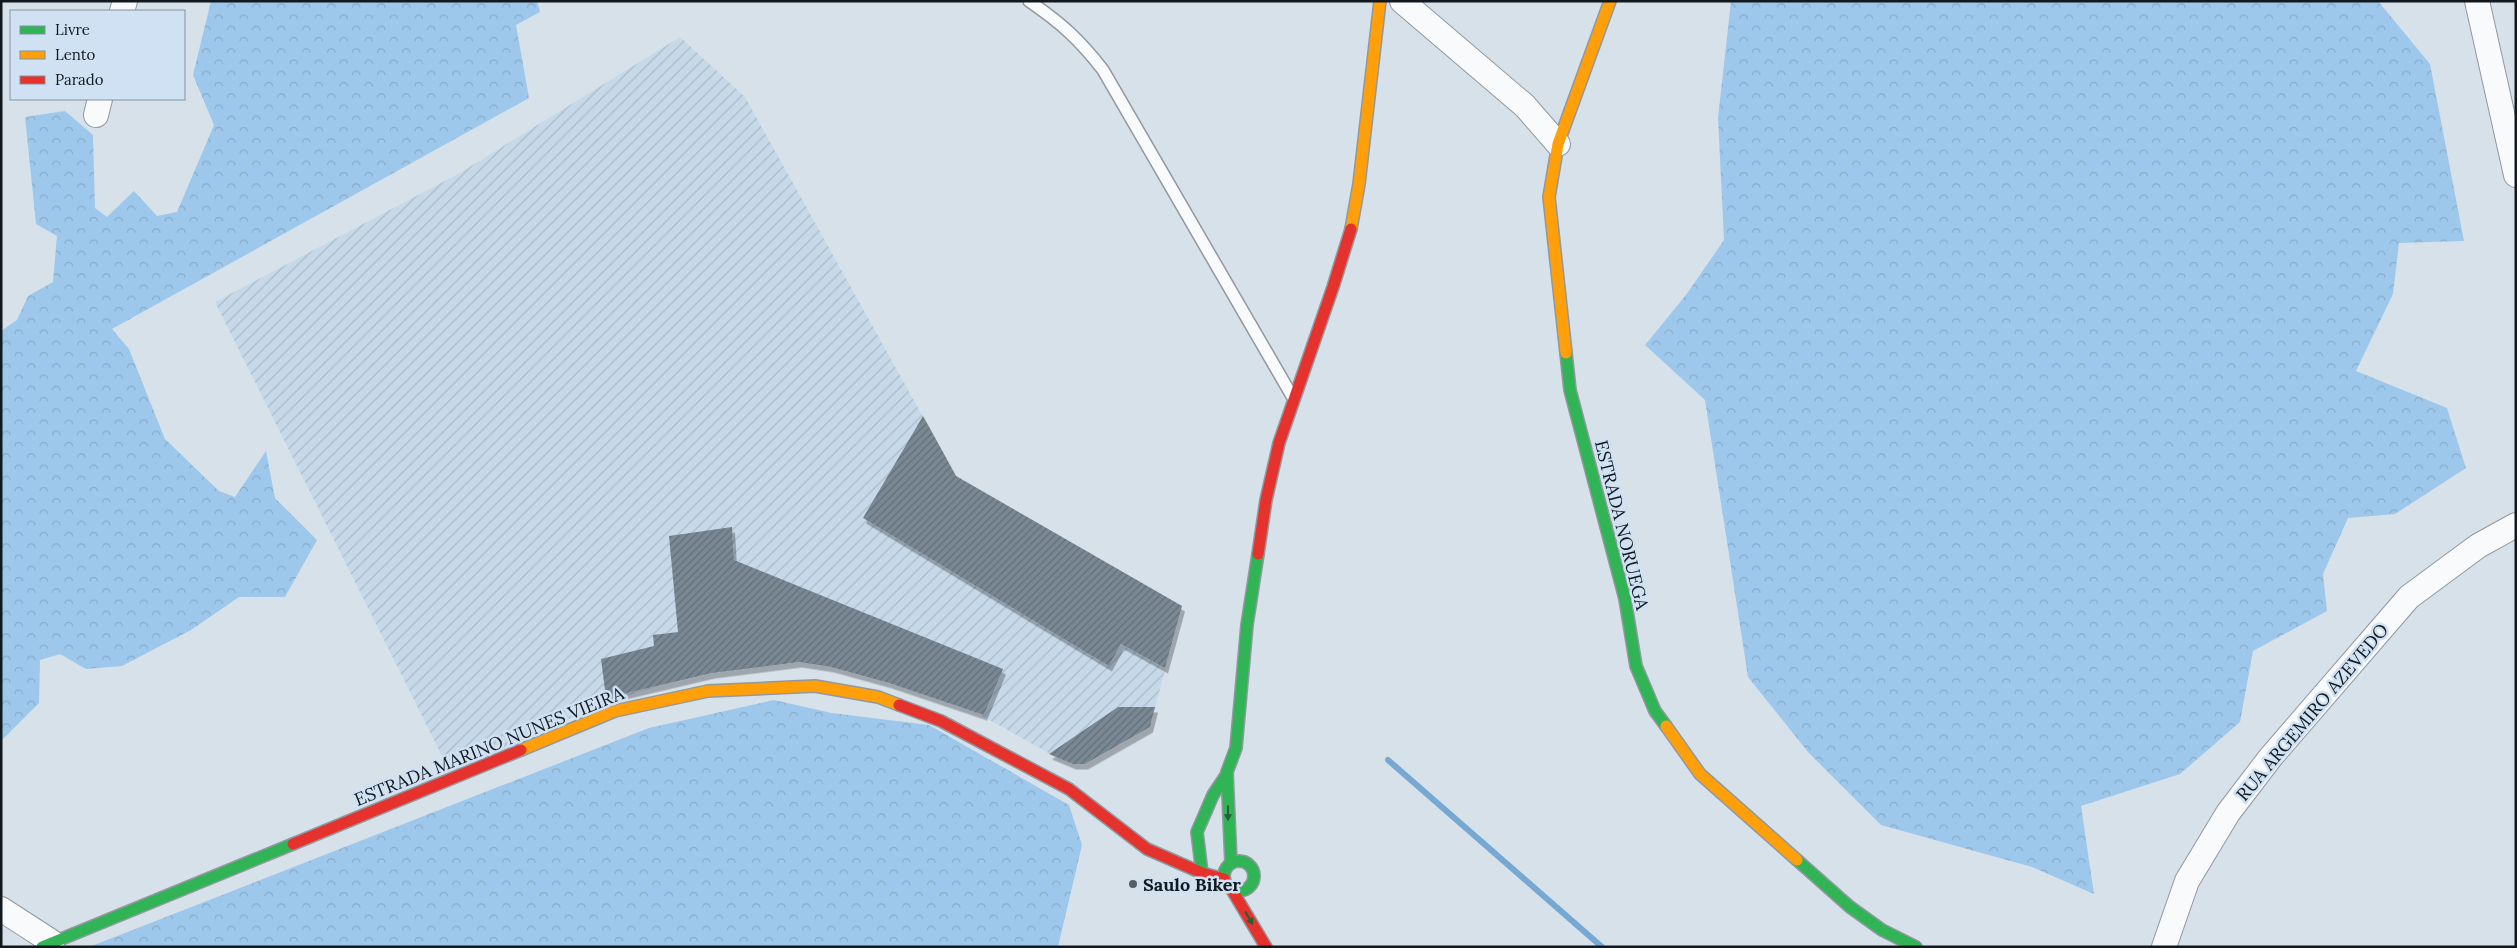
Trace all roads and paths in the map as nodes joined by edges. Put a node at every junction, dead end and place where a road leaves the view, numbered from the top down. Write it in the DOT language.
graph roads {
  1 [pos="1029,1"];
  2 [pos="1380,1"];
  3 [pos="1402,1"];
  4 [pos="1610,1"];
  5 [pos="2477,1"];
  6 [pos="1558,144"];
  7 [pos="2516,175"];
  8 [pos="1293,397"];
  9 [pos="2516,525"];
  10 [pos="1236,748"];
  11 [pos="1243,766"];
  12 [pos="1228,772"];
  13 [pos="1231,863"];
  14 [pos="1202,873"];
  15 [pos="1224,879"];
  16 [pos="1232,890"];
  17 [pos="1,910"];
  18 [pos="1267,926"];
  19 [pos="47,944"];
  20 [pos="1266,947"];
  21 [pos="1275,947"];
  22 [pos="1916,947"];
  23 [pos="2164,947"];
  1 -- 8 [label="lane"];
  2 -- 8 [label="street"];
  3 -- 6 [label="street"];
  4 -- 6 [label="street, ESTRADA NORUEGA"];
  5 -- 7 [label="street"];
  6 -- 22 [label="street, ESTRADA NORUEGA"];
  8 -- 10 [label="street"];
  9 -- 23 [label="street, RUA ARGEMIRO AZEVEDO"];
  10 -- 11 [label="street"];
  10 -- 12 [label="street"];
  12 -- 13 [label="street, one-way"];
  12 -- 14 [label="street"];
  13 -- 15 [label="street"];
  13 -- 16 [label="street"];
  14 -- 15 [label="street, ESTRADA MARINO NUNES VIEIRA"];
  14 -- 19 [label="street, ESTRADA MARINO NUNES VIEIRA"];
  15 -- 16 [label="street"];
  16 -- 20 [label="street, one-way"];
  17 -- 19 [label="street"];
  18 -- 21 [label="street"];
}
